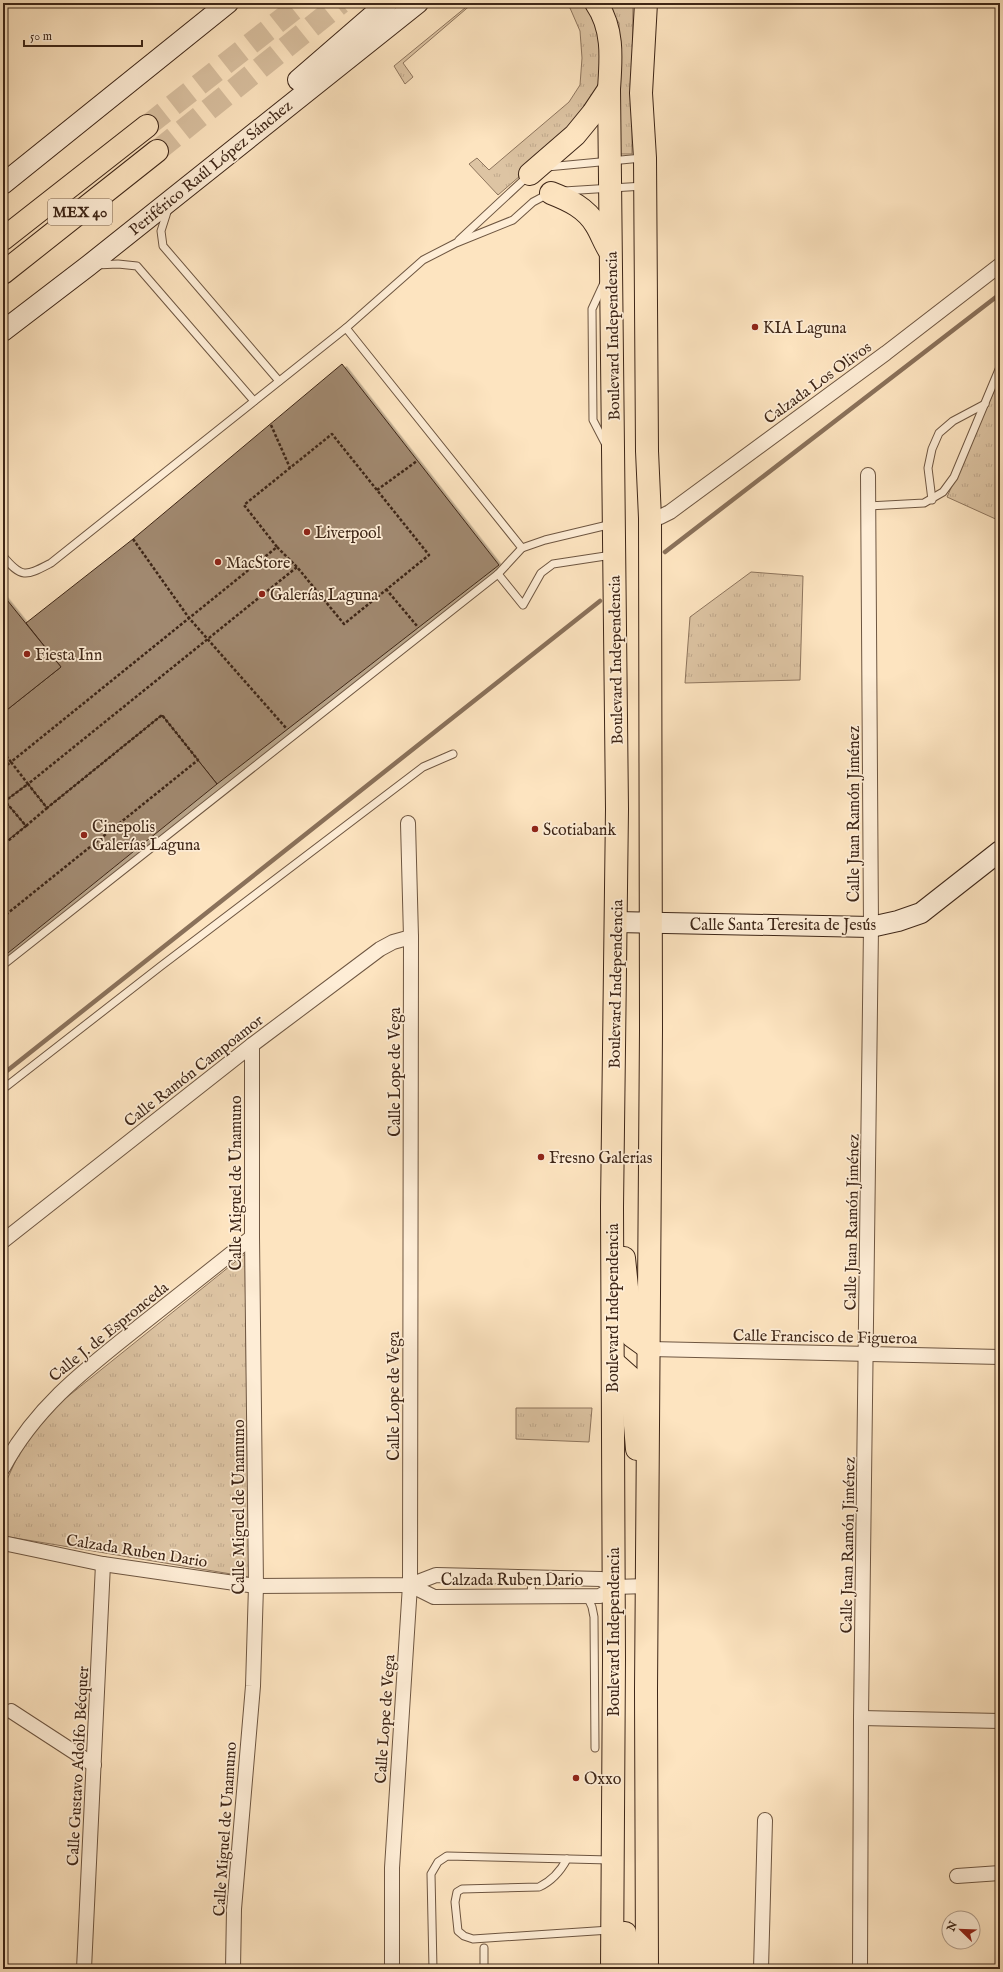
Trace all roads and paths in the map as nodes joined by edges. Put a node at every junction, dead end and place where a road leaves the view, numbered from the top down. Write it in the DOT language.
graph roads {
  1 [pos="228,3"];
  2 [pos="387,3"];
  3 [pos="418,3"];
  4 [pos="596,3"];
  5 [pos="646,3"];
  6 [pos="609,89"];
  7 [pos="147,126"];
  8 [pos="246,138"];
  9 [pos="157,151"];
  10 [pos="645,158"];
  11 [pos="610,161"];
  12 [pos="530,174"];
  13 [pos="3,184"];
  14 [pos="645,186"];
  15 [pos="610,188"];
  16 [pos="551,192"];
  17 [pos="177,193"];
  18 [pos="3,239"];
  19 [pos="456,243"];
  20 [pos="611,260"];
  21 [pos="1000,265"];
  22 [pos="88,266"];
  23 [pos="3,273"];
  24 [pos="346,328"];
  25 [pos="3,331"];
  26 [pos="1000,367"];
  27 [pos="279,381"];
  28 [pos="254,401"];
  29 [pos="985,404"];
  30 [pos="271,425"];
  31 [pos="417,460"];
  32 [pos="290,468"];
  33 [pos="868,474"];
  34 [pos="377,490"];
  35 [pos="932,500"];
  36 [pos="868,506"];
  37 [pos="650,518"];
  38 [pos="614,523"];
  39 [pos="133,539"];
  40 [pos="277,547"];
  41 [pos="522,548"];
  42 [pos="614,555"];
  43 [pos="3,556"];
  44 [pos="298,567"];
  45 [pos="498,574"];
  46 [pos="615,584"];
  47 [pos="386,589"];
  48 [pos="189,618"];
  49 [pos="418,627"];
  50 [pos="208,638"];
  51 [pos="650,679"];
  52 [pos="288,730"];
  53 [pos="3,752"];
  54 [pos="453,754"];
  55 [pos="11,762"];
  56 [pos="3,768"];
  57 [pos="28,784"];
  58 [pos="4,801"];
  59 [pos="47,808"];
  60 [pos="408,823"];
  61 [pos="26,826"];
  62 [pos="3,845"];
  63 [pos="1000,851"];
  64 [pos="3,916"];
  65 [pos="616,922"];
  66 [pos="651,923"];
  67 [pos="871,927"];
  68 [pos="411,937"];
  69 [pos="3,965"];
  70 [pos="252,1045"];
  71 [pos="3,1088"];
  72 [pos="612,1207"];
  73 [pos="252,1237"];
  74 [pos="3,1241"];
  75 [pos="650,1349"];
  76 [pos="867,1355"];
  77 [pos="1000,1357"];
  78 [pos="613,1362"];
  79 [pos="649,1464"];
  80 [pos="3,1468"];
  81 [pos="3,1544"];
  82 [pos="103,1564"];
  83 [pos="532,1577"];
  84 [pos="410,1585"];
  85 [pos="256,1586"];
  86 [pos="647,1586"];
  87 [pos="614,1587"];
  88 [pos="531,1596"];
  89 [pos="587,1596"];
  90 [pos="11,1711"];
  91 [pos="861,1718"];
  92 [pos="1000,1721"];
  93 [pos="595,1748"];
  94 [pos="94,1765"];
  95 [pos="765,1820"];
  96 [pos="567,1859"];
  97 [pos="612,1868"];
  98 [pos="1000,1873"];
  99 [pos="957,1876"];
  100 [pos="612,1929"];
  101 [pos="484,1948"];
  102 [pos="84,1969"];
  103 [pos="233,1969"];
  104 [pos="392,1969"];
  105 [pos="432,1969"];
  106 [pos="484,1969"];
  107 [pos="612,1969"];
  108 [pos="628,1969"];
  109 [pos="647,1969"];
  110 [pos="761,1969"];
  111 [pos="860,1969"];
  1 -- 13 [label="main road"];
  2 -- 8 [label="main road"];
  3 -- 8 [label="main road, Periférico Raúl López Sánchez"];
  4 -- 6 [label="main road, Boulevard Independencia"];
  5 -- 10 [label="main road, Boulevard Independencia"];
  6 -- 11 [label="main road, Boulevard Independencia"];
  6 -- 12 [label="main road"];
  7 -- 18 [label="main road, MEX 40"];
  8 -- 17 [label="main road, Periférico Raúl López Sánchez"];
  9 -- 23 [label="main road, MEX 40"];
  10 -- 11 [label="lane"];
  10 -- 14 [label="main road, Boulevard Independencia"];
  11 -- 12 [label="lane"];
  11 -- 15 [label="main road, Boulevard Independencia"];
  12 -- 19 [label="lane"];
  14 -- 15 [label="lane"];
  14 -- 37 [label="main road, Boulevard Independencia"];
  15 -- 16 [label="lane"];
  15 -- 20 [label="main road, Boulevard Independencia"];
  16 -- 19 [label="lane"];
  16 -- 20 [label="main road"];
  17 -- 22 [label="main road, Periférico Raúl López Sánchez"];
  17 -- 27 [label="lane"];
  19 -- 24 [label="lane"];
  20 -- 38 [label="main road, Boulevard Independencia"];
  21 -- 37 [label="street, Calzada Los Olivos"];
  22 -- 25 [label="main road, Periférico Raúl López Sánchez"];
  22 -- 28 [label="lane"];
  24 -- 27 [label="lane"];
  24 -- 41 [label="lane"];
  26 -- 29 [label="lane"];
  27 -- 28 [label="lane"];
  28 -- 43 [label="lane"];
  29 -- 35 [label="lane"];
  29 -- 35 [label="lane"];
  30 -- 32 [label="path"];
  31 -- 34 [label="path"];
  32 -- 34 [label="path"];
  32 -- 40 [label="path"];
  33 -- 36 [label="street, Calle Juan Ramón Jiménez"];
  34 -- 47 [label="path"];
  35 -- 36 [label="lane"];
  36 -- 67 [label="street, Calle Juan Ramón Jiménez"];
  37 -- 51 [label="main road, Boulevard Independencia"];
  38 -- 41 [label="lane"];
  38 -- 42 [label="main road, Boulevard Independencia"];
  39 -- 48 [label="path"];
  40 -- 44 [label="path"];
  40 -- 48 [label="path"];
  41 -- 45 [label="lane"];
  42 -- 45 [label="lane"];
  42 -- 46 [label="main road, Boulevard Independencia"];
  44 -- 47 [label="path"];
  44 -- 50 [label="path"];
  45 -- 69 [label="lane"];
  46 -- 51 [label="main road"];
  46 -- 65 [label="main road, Boulevard Independencia"];
  47 -- 49 [label="path"];
  48 -- 50 [label="path"];
  48 -- 55 [label="path"];
  50 -- 52 [label="path"];
  50 -- 57 [label="path"];
  51 -- 66 [label="main road, Boulevard Independencia"];
  53 -- 55 [label="path"];
  54 -- 71 [label="lane"];
  55 -- 56 [label="path"];
  55 -- 57 [label="path"];
  57 -- 58 [label="path"];
  57 -- 59 [label="path"];
  58 -- 61 [label="path"];
  59 -- 61 [label="path"];
  59 -- 64 [label="path"];
  60 -- 68 [label="street, Calle Lope de Vega"];
  61 -- 62 [label="path"];
  63 -- 67 [label="main road, Calle Santa Teresita de Jesús"];
  65 -- 66 [label="main road, Calle Santa Teresita de Jesús"];
  65 -- 72 [label="main road, Boulevard Independencia"];
  66 -- 67 [label="main road, Calle Santa Teresita de Jesús"];
  66 -- 75 [label="main road, Boulevard Independencia"];
  67 -- 76 [label="street, Calle Juan Ramón Jiménez"];
  68 -- 70 [label="street, Calle Ramón Campoamor"];
  68 -- 84 [label="street, Calle Lope de Vega"];
  70 -- 73 [label="street, Calle Miguel de Unamuno"];
  70 -- 74 [label="street, Calle Ramón Campoamor"];
  72 -- 75 [label="main road"];
  72 -- 78 [label="main road, Boulevard Independencia"];
  73 -- 80 [label="street, Calle J. de Espronceda"];
  73 -- 85 [label="street, Calle Miguel de Unamuno"];
  75 -- 76 [label="street, Calle Francisco de Figueroa"];
  75 -- 79 [label="main road, Boulevard Independencia"];
  76 -- 77 [label="street, Calle Francisco de Figueroa"];
  76 -- 91 [label="street, Calle Juan Ramón Jiménez"];
  78 -- 79 [label="main road"];
  78 -- 87 [label="main road, Boulevard Independencia"];
  79 -- 86 [label="main road, Boulevard Independencia"];
  81 -- 82 [label="street, Calzada Ruben Dario"];
  82 -- 85 [label="street, Calzada Ruben Dario"];
  82 -- 94 [label="street, Calle Gustavo Adolfo Bécquer"];
  83 -- 84 [label="street, Calzada Ruben Dario"];
  83 -- 87 [label="street, Calzada Ruben Dario"];
  83 -- 88 [label="lane"];
  84 -- 85 [label="street, Calzada Ruben Dario"];
  84 -- 88 [label="street, Calzada Ruben Dario"];
  84 -- 104 [label="street, Calle Lope de Vega"];
  85 -- 103 [label="street, Calle Miguel de Unamuno"];
  86 -- 87 [label="street, Calzada Ruben Dario"];
  86 -- 109 [label="main road, Boulevard Independencia"];
  87 -- 89 [label="street, Calzada Ruben Dario"];
  87 -- 97 [label="main road, Boulevard Independencia"];
  88 -- 89 [label="street, Calzada Ruben Dario"];
  89 -- 93 [label="lane"];
  90 -- 94 [label="street"];
  91 -- 92 [label="street"];
  91 -- 111 [label="street, Calle Juan Ramón Jiménez"];
  94 -- 102 [label="street, Calle Gustavo Adolfo Bécquer"];
  95 -- 110 [label="street"];
  96 -- 97 [label="lane"];
  96 -- 100 [label="lane"];
  96 -- 105 [label="lane"];
  97 -- 100 [label="main road, Boulevard Independencia"];
  97 -- 108 [label="main road"];
  98 -- 99 [label="street"];
  100 -- 107 [label="main road, Boulevard Independencia"];
  101 -- 106 [label="lane"];
}
